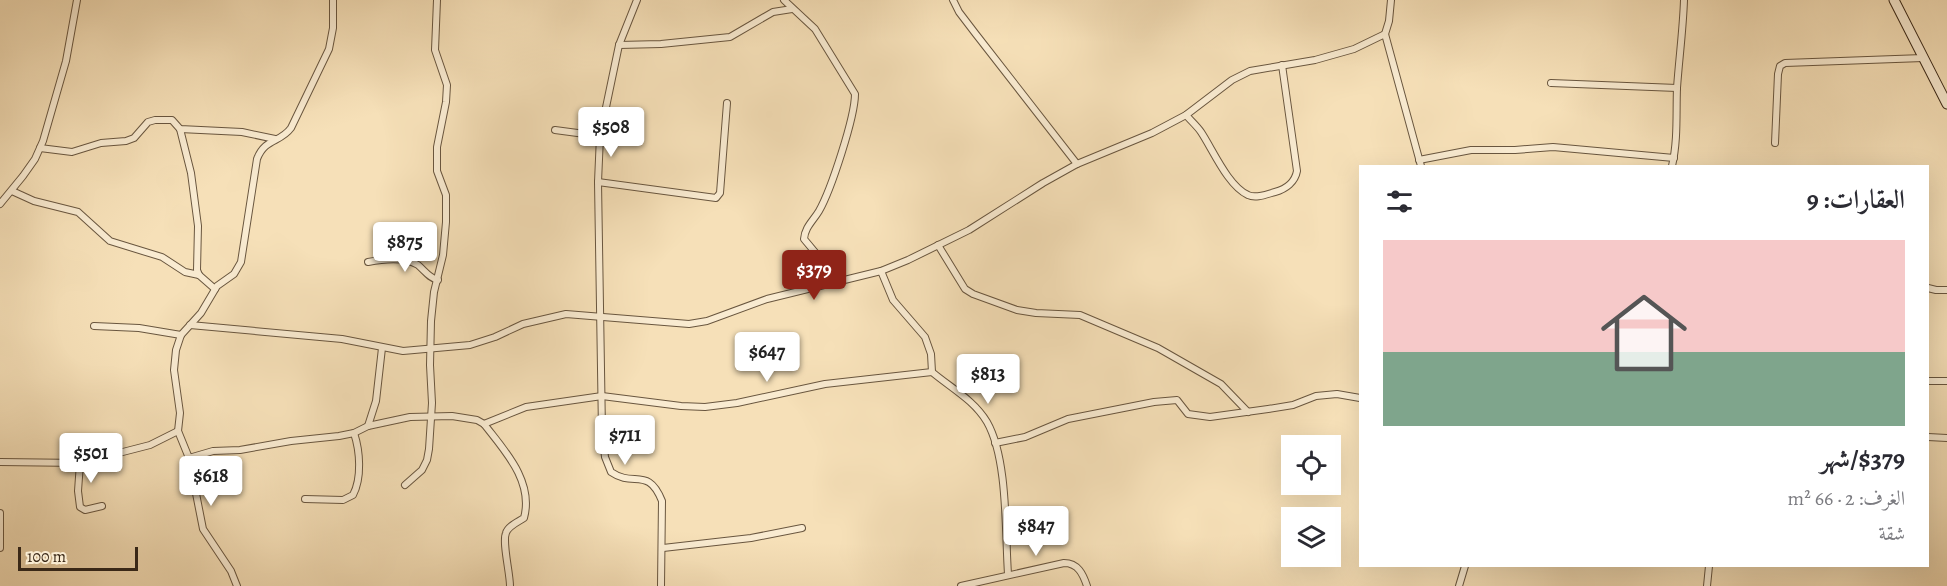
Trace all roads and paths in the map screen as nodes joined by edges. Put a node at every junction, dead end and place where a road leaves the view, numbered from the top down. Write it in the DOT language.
graph roads {
  1 [pos="77,0"];
  2 [pos="333,0"];
  3 [pos="437,0"];
  4 [pos="637,0"];
  5 [pos="784,0"];
  6 [pos="953,0"];
  7 [pos="1391,0"];
  8 [pos="1684,0"];
  9 [pos="1894,0"];
  10 [pos="792,9"];
  11 [pos="1385,34"];
  12 [pos="619,45"];
  13 [pos="1923,58"];
  14 [pos="1282,64"];
  15 [pos="1551,83"];
  16 [pos="1677,88"];
  17 [pos="727,103"];
  18 [pos="1947,104"];
  19 [pos="1186,115"];
  20 [pos="180,129"];
  21 [pos="555,130"];
  22 [pos="600,136"];
  23 [pos="275,139"];
  24 [pos="1775,143"];
  25 [pos="40,148"];
  26 [pos="1674,158"];
  27 [pos="1420,163"];
  28 [pos="1077,164"];
  29 [pos="1672,165"];
  30 [pos="598,182"];
  31 [pos="12,191"];
  32 [pos="0,204"];
  33 [pos="938,245"];
  34 [pos="368,262"];
  35 [pos="881,271"];
  36 [pos="199,275"];
  37 [pos="438,280"];
  38 [pos="834,283"];
  39 [pos="1929,288"];
  40 [pos="215,289"];
  41 [pos="1947,290"];
  42 [pos="601,316"];
  43 [pos="190,325"];
  44 [pos="94,326"];
  45 [pos="181,335"];
  46 [pos="382,348"];
  47 [pos="430,349"];
  48 [pos="932,372"];
  49 [pos="1929,381"];
  50 [pos="1947,381"];
  51 [pos="602,396"];
  52 [pos="1359,398"];
  53 [pos="1248,411"];
  54 [pos="430,417"];
  55 [pos="484,424"];
  56 [pos="368,426"];
  57 [pos="178,431"];
  58 [pos="354,433"];
  59 [pos="1929,437"];
  60 [pos="1947,438"];
  61 [pos="995,443"];
  62 [pos="189,458"];
  63 [pos="0,462"];
  64 [pos="80,463"];
  65 [pos="405,485"];
  66 [pos="305,499"];
  67 [pos="102,506"];
  68 [pos="0,513"];
  69 [pos="802,528"];
  70 [pos="0,548"];
  71 [pos="663,548"];
  72 [pos="1464,567"];
  73 [pos="1709,567"];
  74 [pos="1008,574"];
  75 [pos="237,586"];
  76 [pos="510,586"];
  77 [pos="661,586"];
  78 [pos="962,586"];
  79 [pos="1087,586"];
  80 [pos="1460,586"];
  81 [pos="1707,586"];
  1 -- 25 [label="street"];
  2 -- 23 [label="street"];
  3 -- 37 [label="street"];
  4 -- 12 [label="street"];
  5 -- 10 [label="street"];
  6 -- 28 [label="street"];
  7 -- 11 [label="street"];
  8 -- 16 [label="street"];
  9 -- 13 [label="main road"];
  10 -- 12 [label="street"];
  10 -- 38 [label="street"];
  11 -- 14 [label="street"];
  11 -- 27 [label="street"];
  12 -- 22 [label="street"];
  13 -- 18 [label="main road"];
  13 -- 24 [label="street"];
  14 -- 19 [label="street"];
  14 -- 19 [label="street"];
  15 -- 16 [label="street"];
  16 -- 26 [label="street"];
  17 -- 30 [label="street"];
  19 -- 28 [label="street"];
  20 -- 23 [label="street"];
  20 -- 25 [label="street"];
  20 -- 36 [label="street"];
  21 -- 22 [label="street"];
  22 -- 30 [label="street"];
  23 -- 40 [label="street"];
  25 -- 31 [label="street"];
  26 -- 27 [label="street"];
  26 -- 29 [label="street"];
  28 -- 33 [label="street"];
  30 -- 42 [label="street"];
  31 -- 32 [label="street"];
  31 -- 36 [label="street"];
  33 -- 35 [label="street"];
  33 -- 53 [label="street"];
  34 -- 37 [label="street"];
  35 -- 38 [label="street"];
  35 -- 48 [label="street"];
  36 -- 40 [label="street"];
  37 -- 47 [label="street"];
  38 -- 42 [label="street"];
  39 -- 41 [label="street"];
  40 -- 43 [label="street"];
  42 -- 47 [label="street"];
  42 -- 51 [label="street"];
  43 -- 45 [label="street"];
  43 -- 46 [label="street"];
  44 -- 45 [label="street"];
  45 -- 57 [label="street"];
  46 -- 47 [label="street"];
  46 -- 56 [label="street"];
  47 -- 54 [label="street"];
  48 -- 51 [label="street"];
  48 -- 61 [label="street"];
  49 -- 50 [label="street"];
  51 -- 55 [label="street"];
  51 -- 71 [label="street"];
  52 -- 53 [label="street"];
  53 -- 61 [label="street"];
  54 -- 55 [label="street"];
  54 -- 56 [label="street"];
  54 -- 65 [label="street"];
  55 -- 76 [label="street"];
  56 -- 58 [label="street"];
  57 -- 62 [label="street"];
  57 -- 64 [label="street"];
  58 -- 62 [label="street"];
  58 -- 66 [label="street"];
  59 -- 60 [label="street"];
  61 -- 74 [label="street"];
  62 -- 75 [label="street"];
  63 -- 64 [label="street"];
  64 -- 67 [label="street"];
  68 -- 70 [label="street"];
  69 -- 71 [label="street"];
  71 -- 77 [label="street"];
  72 -- 80 [label="street"];
  73 -- 81 [label="street"];
  74 -- 78 [label="street"];
  74 -- 79 [label="street"];
}
